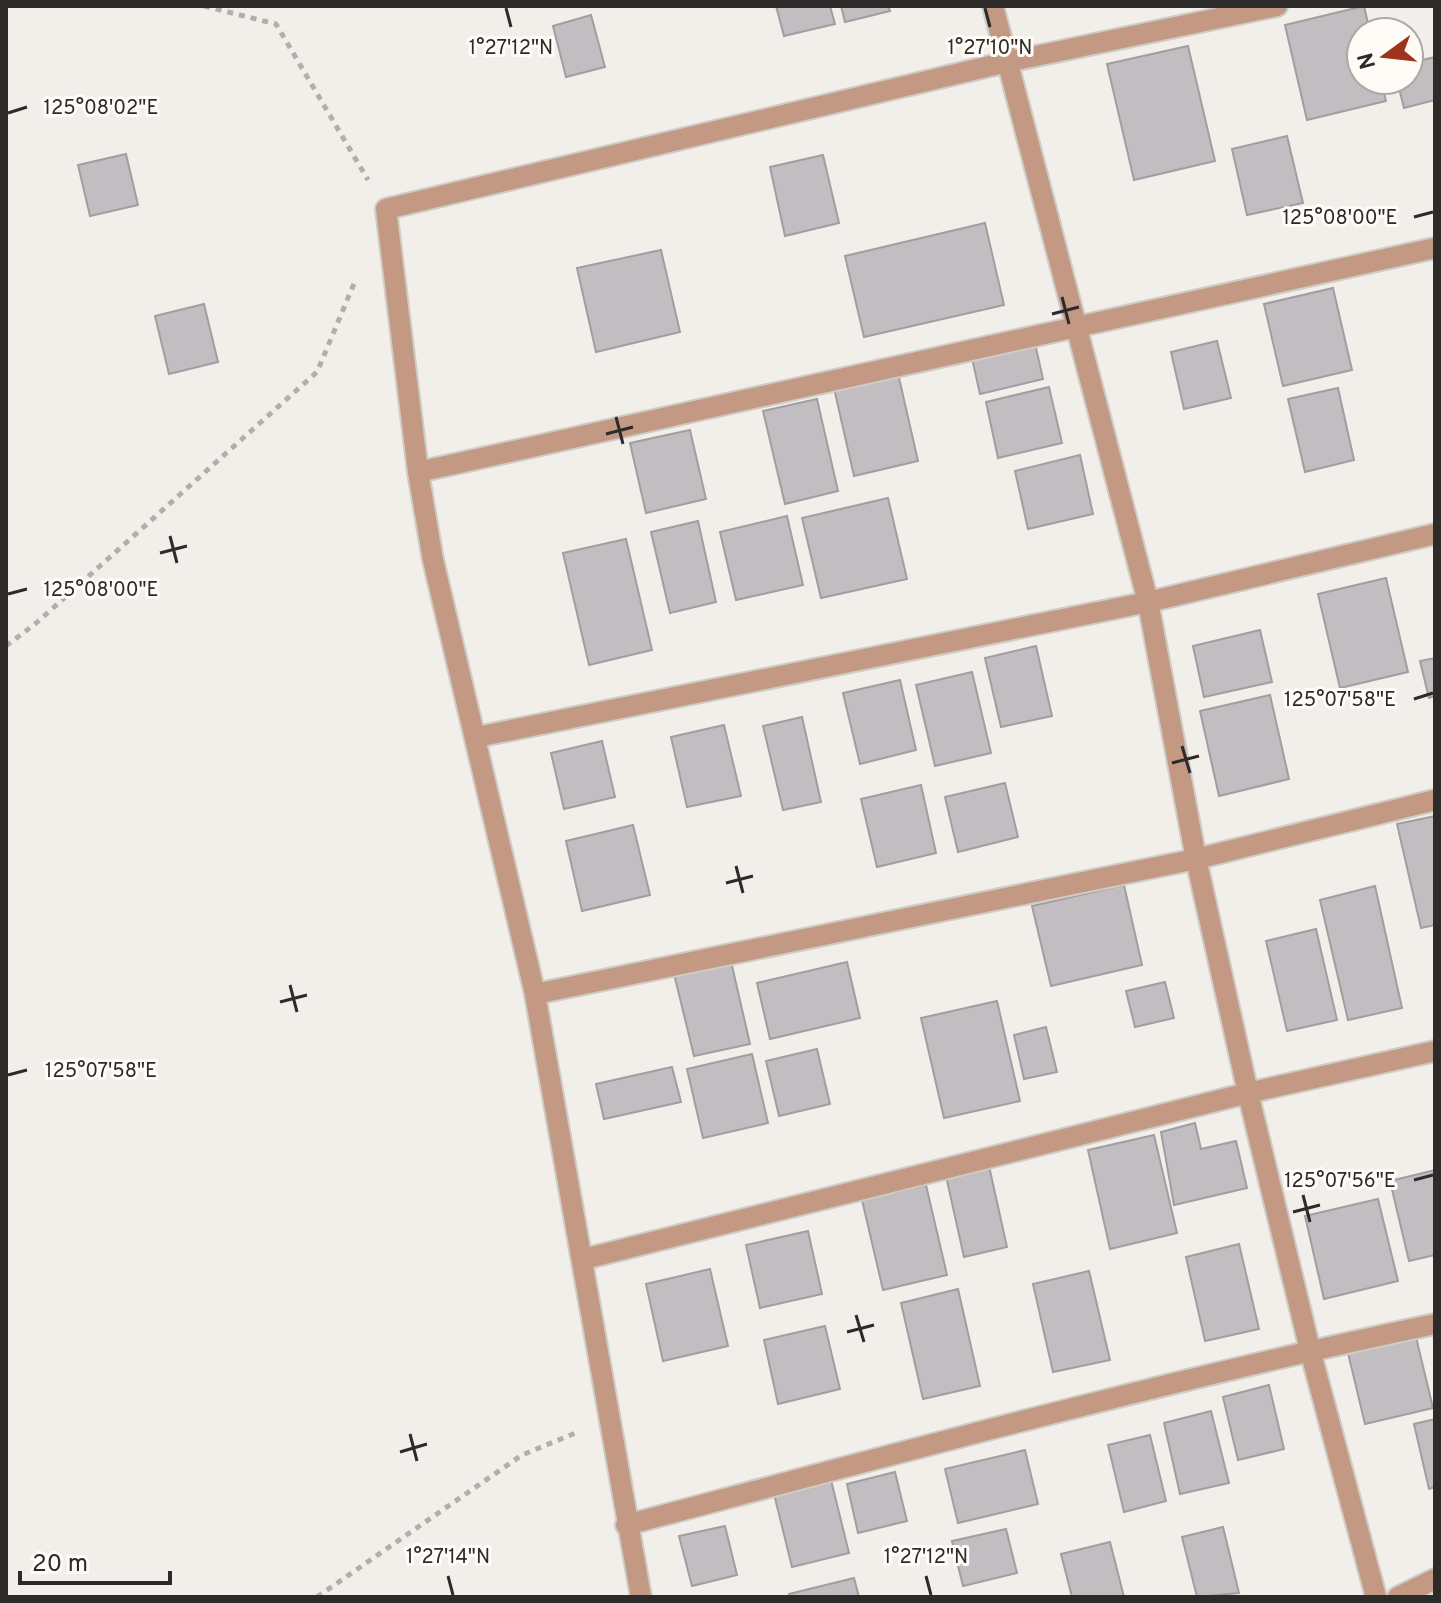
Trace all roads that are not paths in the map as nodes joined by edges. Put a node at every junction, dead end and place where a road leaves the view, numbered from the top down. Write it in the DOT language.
graph roads {
  1 [pos="993,6"];
  2 [pos="1277,6"];
  3 [pos="1007,62"];
  4 [pos="1435,248"];
  5 [pos="1079,325"];
  6 [pos="418,472"];
  7 [pos="1435,534"];
  8 [pos="1148,602"];
  9 [pos="477,737"];
  10 [pos="1435,800"];
  11 [pos="1196,859"];
  12 [pos="535,994"];
  13 [pos="1435,1051"];
  14 [pos="1248,1093"];
  15 [pos="584,1259"];
  16 [pos="1435,1324"];
  17 [pos="1310,1350"];
  18 [pos="626,1525"];
  19 [pos="1435,1579"];
  20 [pos="641,1597"];
  21 [pos="1376,1597"];
  22 [pos="1398,1597"];
  1 -- 3 [label="street"];
  2 -- 3 [label="street"];
  3 -- 5 [label="street"];
  3 -- 6 [label="street"];
  4 -- 5 [label="street"];
  5 -- 6 [label="street"];
  5 -- 8 [label="street"];
  6 -- 9 [label="street"];
  7 -- 8 [label="street"];
  8 -- 9 [label="street"];
  8 -- 11 [label="street"];
  9 -- 12 [label="street"];
  10 -- 11 [label="street"];
  11 -- 12 [label="street"];
  11 -- 14 [label="street"];
  12 -- 15 [label="street"];
  13 -- 14 [label="street"];
  14 -- 15 [label="street"];
  14 -- 17 [label="street"];
  15 -- 18 [label="street"];
  16 -- 17 [label="street"];
  17 -- 18 [label="street"];
  17 -- 21 [label="street"];
  18 -- 20 [label="street"];
  19 -- 22 [label="street"];
}
